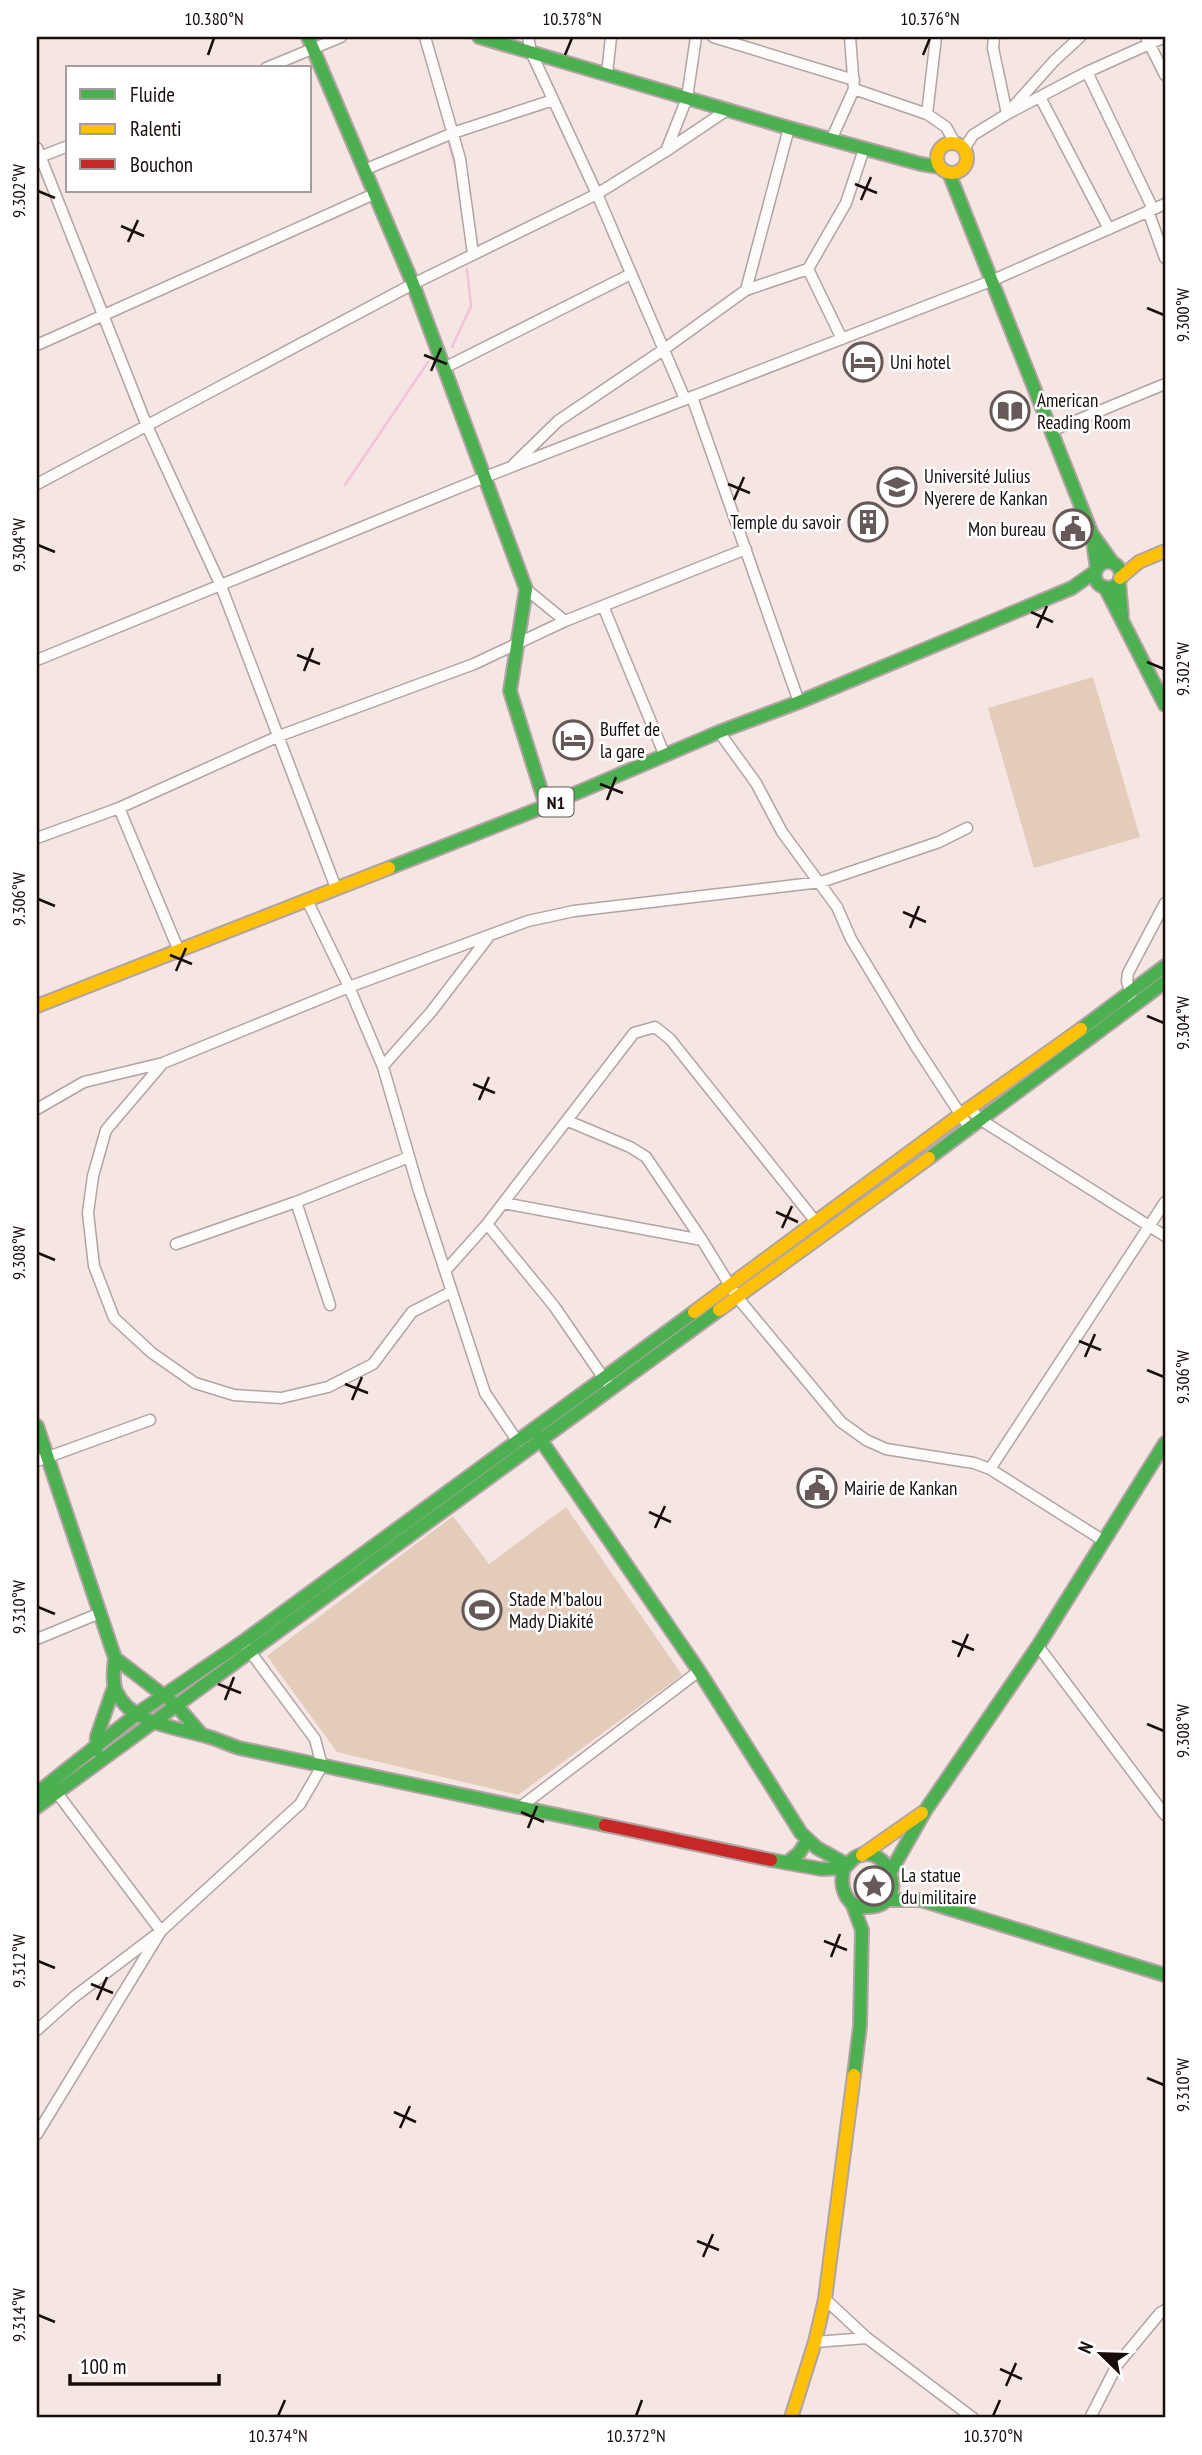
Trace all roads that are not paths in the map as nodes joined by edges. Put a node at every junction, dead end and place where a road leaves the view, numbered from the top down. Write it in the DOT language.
graph roads {
  1 [pos="307,37"];
  2 [pos="341,37"];
  3 [pos="425,37"];
  4 [pos="480,37"];
  5 [pos="528,37"];
  6 [pos="611,37"];
  7 [pos="696,37"];
  8 [pos="713,37"];
  9 [pos="850,37"];
  10 [pos="936,37"];
  11 [pos="994,37"];
  12 [pos="1080,37"];
  13 [pos="1165,37"];
  14 [pos="1148,41"];
  15 [pos="312,50"];
  16 [pos="531,52"];
  17 [pos="271,66"];
  18 [pos="1087,72"];
  19 [pos="607,74"];
  20 [pos="1165,75"];
  21 [pos="854,85"];
  22 [pos="1040,97"];
  23 [pos="687,98"];
  24 [pos="553,100"];
  25 [pos="727,110"];
  26 [pos="927,114"];
  27 [pos="1007,114"];
  28 [pos="789,128"];
  29 [pos="453,133"];
  30 [pos="831,139"];
  31 [pos="960,146"];
  32 [pos="66,147"];
  33 [pos="864,149"];
  34 [pos="666,152"];
  35 [pos="38,154"];
  36 [pos="364,170"];
  37 [pos="945,170"];
  38 [pos="374,194"];
  39 [pos="597,194"];
  40 [pos="1165,204"];
  41 [pos="1151,210"];
  42 [pos="1109,229"];
  43 [pos="473,254"];
  44 [pos="1165,258"];
  45 [pos="808,269"];
  46 [pos="631,274"];
  47 [pos="992,281"];
  48 [pos="413,284"];
  49 [pos="746,290"];
  50 [pos="103,315"];
  51 [pos="842,340"];
  52 [pos="37,345"];
  53 [pos="663,349"];
  54 [pos="444,369"];
  55 [pos="1165,384"];
  56 [pos="688,398"];
  57 [pos="147,426"];
  58 [pos="1051,431"];
  59 [pos="511,467"];
  60 [pos="485,477"];
  61 [pos="37,484"];
  62 [pos="1092,534"];
  63 [pos="746,549"];
  64 [pos="1165,551"];
  65 [pos="1139,562"];
  66 [pos="1113,563"];
  67 [pos="1097,570"];
  68 [pos="1119,580"];
  69 [pos="221,586"];
  70 [pos="1103,586"];
  71 [pos="1072,588"];
  72 [pos="526,589"];
  73 [pos="603,606"];
  74 [pos="1122,617"];
  75 [pos="565,621"];
  76 [pos="520,642"];
  77 [pos="37,660"];
  78 [pos="799,702"];
  79 [pos="1165,705"];
  80 [pos="719,732"];
  81 [pos="279,736"];
  82 [pos="665,755"];
  83 [pos="546,806"];
  84 [pos="119,808"];
  85 [pos="967,828"];
  86 [pos="37,838"];
  87 [pos="821,882"];
  88 [pos="336,888"];
  89 [pos="307,900"];
  90 [pos="1165,902"];
  91 [pos="490,935"];
  92 [pos="180,951"];
  93 [pos="1165,966"];
  94 [pos="1165,982"];
  95 [pos="349,987"];
  96 [pos="1132,1000"];
  97 [pos="37,1004"];
  98 [pos="163,1063"];
  99 [pos="383,1066"];
  100 [pos="37,1109"];
  101 [pos="965,1112"];
  102 [pos="981,1120"];
  103 [pos="568,1121"];
  104 [pos="970,1129"];
  105 [pos="409,1157"];
  106 [pos="296,1202"];
  107 [pos="1165,1202"];
  108 [pos="503,1203"];
  109 [pos="816,1222"];
  110 [pos="487,1224"];
  111 [pos="1149,1226"];
  112 [pos="1165,1236"];
  113 [pos="702,1240"];
  114 [pos="176,1244"];
  115 [pos="446,1270"];
  116 [pos="734,1291"];
  117 [pos="451,1292"];
  118 [pos="330,1305"];
  119 [pos="608,1384"];
  120 [pos="150,1420"];
  121 [pos="37,1426"];
  122 [pos="537,1434"];
  123 [pos="518,1442"];
  124 [pos="1165,1443"];
  125 [pos="42,1458"];
  126 [pos="990,1469"];
  127 [pos="1104,1541"];
  128 [pos="100,1613"];
  129 [pos="37,1639"];
  130 [pos="247,1646"];
  131 [pos="1038,1646"];
  132 [pos="115,1658"];
  133 [pos="699,1671"];
  134 [pos="114,1687"];
  135 [pos="164,1695"];
  136 [pos="176,1705"];
  137 [pos="138,1713"];
  138 [pos="152,1722"];
  139 [pos="202,1735"];
  140 [pos="95,1747"];
  141 [pos="98,1760"];
  142 [pos="322,1766"];
  143 [pos="53,1788"];
  144 [pos="37,1793"];
  145 [pos="37,1807"];
  146 [pos="519,1808"];
  147 [pos="925,1811"];
  148 [pos="1165,1815"];
  149 [pos="807,1841"];
  150 [pos="862,1855"];
  151 [pos="787,1863"];
  152 [pos="845,1866"];
  153 [pos="821,1869"];
  154 [pos="892,1876"];
  155 [pos="840,1885"];
  156 [pos="921,1900"];
  157 [pos="852,1903"];
  158 [pos="882,1903"];
  159 [pos="862,1930"];
  160 [pos="161,1931"];
  161 [pos="1165,1975"];
  162 [pos="37,2030"];
  163 [pos="37,2134"];
  164 [pos="825,2299"];
  165 [pos="1165,2310"];
  166 [pos="867,2338"];
  167 [pos="815,2342"];
  168 [pos="790,2418"];
  169 [pos="973,2418"];
  170 [pos="1090,2418"];
  1 -- 15 [label="main road"];
  2 -- 15 [label="street"];
  3 -- 29 [label="street"];
  4 -- 16 [label="main road"];
  5 -- 16 [label="street"];
  6 -- 19 [label="street"];
  7 -- 23 [label="street"];
  8 -- 21 [label="street"];
  9 -- 21 [label="street"];
  10 -- 26 [label="street"];
  11 -- 27 [label="street"];
  12 -- 27 [label="street"];
  13 -- 14 [label="street"];
  14 -- 18 [label="street"];
  14 -- 20 [label="street"];
  15 -- 17 [label="street"];
  15 -- 36 [label="main road"];
  16 -- 19 [label="main road"];
  16 -- 24 [label="street"];
  18 -- 22 [label="street"];
  18 -- 41 [label="street"];
  19 -- 23 [label="main road"];
  21 -- 26 [label="street"];
  21 -- 30 [label="street"];
  22 -- 27 [label="street"];
  22 -- 42 [label="street"];
  23 -- 25 [label="main road"];
  23 -- 34 [label="street"];
  24 -- 29 [label="street"];
  24 -- 39 [label="street"];
  25 -- 28 [label="main road"];
  25 -- 34 [label="street"];
  26 -- 31 [label="street"];
  27 -- 31 [label="street"];
  28 -- 30 [label="main road"];
  28 -- 49 [label="street"];
  29 -- 36 [label="street"];
  29 -- 43 [label="street"];
  30 -- 33 [label="main road"];
  31 -- 37 [label="main road"];
  31 -- 37 [label="main road"];
  32 -- 35 [label="street"];
  33 -- 37 [label="main road"];
  33 -- 45 [label="street"];
  34 -- 39 [label="street"];
  35 -- 50 [label="street"];
  36 -- 38 [label="main road"];
  37 -- 47 [label="main road"];
  38 -- 48 [label="main road"];
  38 -- 50 [label="street"];
  39 -- 43 [label="street"];
  39 -- 46 [label="street"];
  40 -- 41 [label="street"];
  41 -- 42 [label="street"];
  41 -- 44 [label="street"];
  42 -- 47 [label="street"];
  43 -- 48 [label="street"];
  45 -- 49 [label="street"];
  45 -- 51 [label="street"];
  46 -- 53 [label="street"];
  46 -- 54 [label="street"];
  47 -- 51 [label="street"];
  47 -- 58 [label="main road"];
  48 -- 54 [label="main road"];
  48 -- 57 [label="street"];
  49 -- 53 [label="street"];
  50 -- 52 [label="street"];
  50 -- 57 [label="street"];
  51 -- 56 [label="street"];
  53 -- 56 [label="street"];
  53 -- 59 [label="street"];
  54 -- 60 [label="main road"];
  55 -- 58 [label="street"];
  56 -- 59 [label="street"];
  56 -- 63 [label="street"];
  57 -- 61 [label="street"];
  57 -- 69 [label="street"];
  58 -- 62 [label="main road"];
  59 -- 60 [label="street"];
  60 -- 69 [label="street"];
  60 -- 72 [label="main road"];
  62 -- 66 [label="main road"];
  62 -- 67 [label="main road"];
  63 -- 73 [label="street"];
  63 -- 78 [label="street"];
  64 -- 65 [label="main road, N1"];
  65 -- 66 [label="main road, N1"];
  65 -- 68 [label="main road, N1"];
  66 -- 67 [label="main road, N1"];
  66 -- 68 [label="main road"];
  67 -- 70 [label="main road"];
  67 -- 71 [label="main road, N1"];
  68 -- 70 [label="main road, N1"];
  68 -- 74 [label="main road"];
  69 -- 77 [label="street"];
  69 -- 81 [label="street"];
  70 -- 71 [label="main road, N1"];
  70 -- 74 [label="main road"];
  71 -- 78 [label="main road, N1"];
  72 -- 75 [label="street"];
  72 -- 76 [label="main road"];
  73 -- 75 [label="street"];
  73 -- 82 [label="street"];
  74 -- 79 [label="main road"];
  75 -- 76 [label="street"];
  76 -- 81 [label="street"];
  76 -- 83 [label="main road"];
  78 -- 80 [label="main road, N1"];
  80 -- 82 [label="main road, N1"];
  80 -- 87 [label="street"];
  81 -- 84 [label="street"];
  81 -- 88 [label="street"];
  82 -- 83 [label="main road, N1"];
  83 -- 88 [label="main road, N1"];
  84 -- 86 [label="street"];
  84 -- 92 [label="street"];
  85 -- 87 [label="street"];
  87 -- 91 [label="street"];
  87 -- 101 [label="street"];
  88 -- 89 [label="main road, N1"];
  89 -- 92 [label="main road, N1"];
  89 -- 95 [label="street"];
  90 -- 96 [label="street"];
  91 -- 95 [label="street"];
  91 -- 99 [label="street"];
  92 -- 97 [label="main road, N1"];
  93 -- 96 [label="main road"];
  94 -- 96 [label="main road"];
  95 -- 98 [label="street"];
  95 -- 99 [label="street"];
  96 -- 101 [label="main road"];
  96 -- 102 [label="main road"];
  98 -- 100 [label="street"];
  98 -- 117 [label="street"];
  99 -- 105 [label="street"];
  101 -- 102 [label="street"];
  101 -- 104 [label="street"];
  101 -- 109 [label="main road"];
  102 -- 104 [label="main road"];
  102 -- 111 [label="street"];
  103 -- 108 [label="street"];
  103 -- 109 [label="street"];
  103 -- 113 [label="street"];
  104 -- 116 [label="main road"];
  105 -- 106 [label="street"];
  105 -- 115 [label="street"];
  106 -- 114 [label="street"];
  106 -- 118 [label="street"];
  107 -- 111 [label="street"];
  108 -- 110 [label="street"];
  108 -- 113 [label="street"];
  109 -- 116 [label="main road"];
  110 -- 115 [label="street"];
  110 -- 119 [label="street"];
  111 -- 112 [label="street"];
  111 -- 126 [label="street"];
  113 -- 116 [label="street"];
  115 -- 117 [label="street"];
  116 -- 119 [label="main road"];
  116 -- 126 [label="street"];
  117 -- 123 [label="street"];
  119 -- 122 [label="main road"];
  120 -- 125 [label="street"];
  121 -- 125 [label="main road"];
  122 -- 123 [label="main road"];
  122 -- 130 [label="main road"];
  122 -- 133 [label="main road"];
  123 -- 130 [label="main road"];
  124 -- 127 [label="main road"];
  125 -- 128 [label="main road"];
  126 -- 127 [label="street"];
  127 -- 131 [label="main road"];
  128 -- 129 [label="street"];
  128 -- 132 [label="main road"];
  130 -- 135 [label="main road"];
  130 -- 136 [label="main road"];
  130 -- 142 [label="street"];
  131 -- 147 [label="main road"];
  131 -- 148 [label="street"];
  132 -- 134 [label="main road"];
  132 -- 135 [label="main road"];
  133 -- 146 [label="street"];
  133 -- 149 [label="main road"];
  134 -- 137 [label="main road"];
  134 -- 140 [label="main road"];
  135 -- 136 [label="main road"];
  135 -- 137 [label="main road"];
  136 -- 138 [label="main road"];
  136 -- 139 [label="main road"];
  137 -- 138 [label="main road"];
  137 -- 140 [label="main road"];
  138 -- 139 [label="main road"];
  138 -- 141 [label="main road"];
  139 -- 142 [label="main road"];
  140 -- 141 [label="main road"];
  140 -- 143 [label="main road"];
  141 -- 143 [label="main road"];
  142 -- 146 [label="main road"];
  142 -- 160 [label="street"];
  143 -- 144 [label="main road"];
  143 -- 145 [label="main road"];
  143 -- 160 [label="street"];
  146 -- 151 [label="main road"];
  147 -- 150 [label="main road"];
  147 -- 154 [label="main road"];
  149 -- 151 [label="main road"];
  149 -- 152 [label="main road"];
  150 -- 152 [label="main road"];
  150 -- 154 [label="main road"];
  151 -- 153 [label="main road"];
  152 -- 153 [label="main road"];
  152 -- 155 [label="main road"];
  153 -- 155 [label="main road"];
  154 -- 156 [label="main road"];
  154 -- 158 [label="main road"];
  155 -- 157 [label="main road"];
  156 -- 158 [label="main road"];
  156 -- 161 [label="main road"];
  157 -- 158 [label="main road"];
  157 -- 159 [label="main road"];
  158 -- 159 [label="main road"];
  159 -- 164 [label="main road"];
  160 -- 162 [label="street"];
  160 -- 163 [label="street"];
  164 -- 166 [label="street"];
  164 -- 167 [label="main road"];
  165 -- 170 [label="street"];
  166 -- 167 [label="street"];
  166 -- 169 [label="street"];
  167 -- 168 [label="main road"];
}
